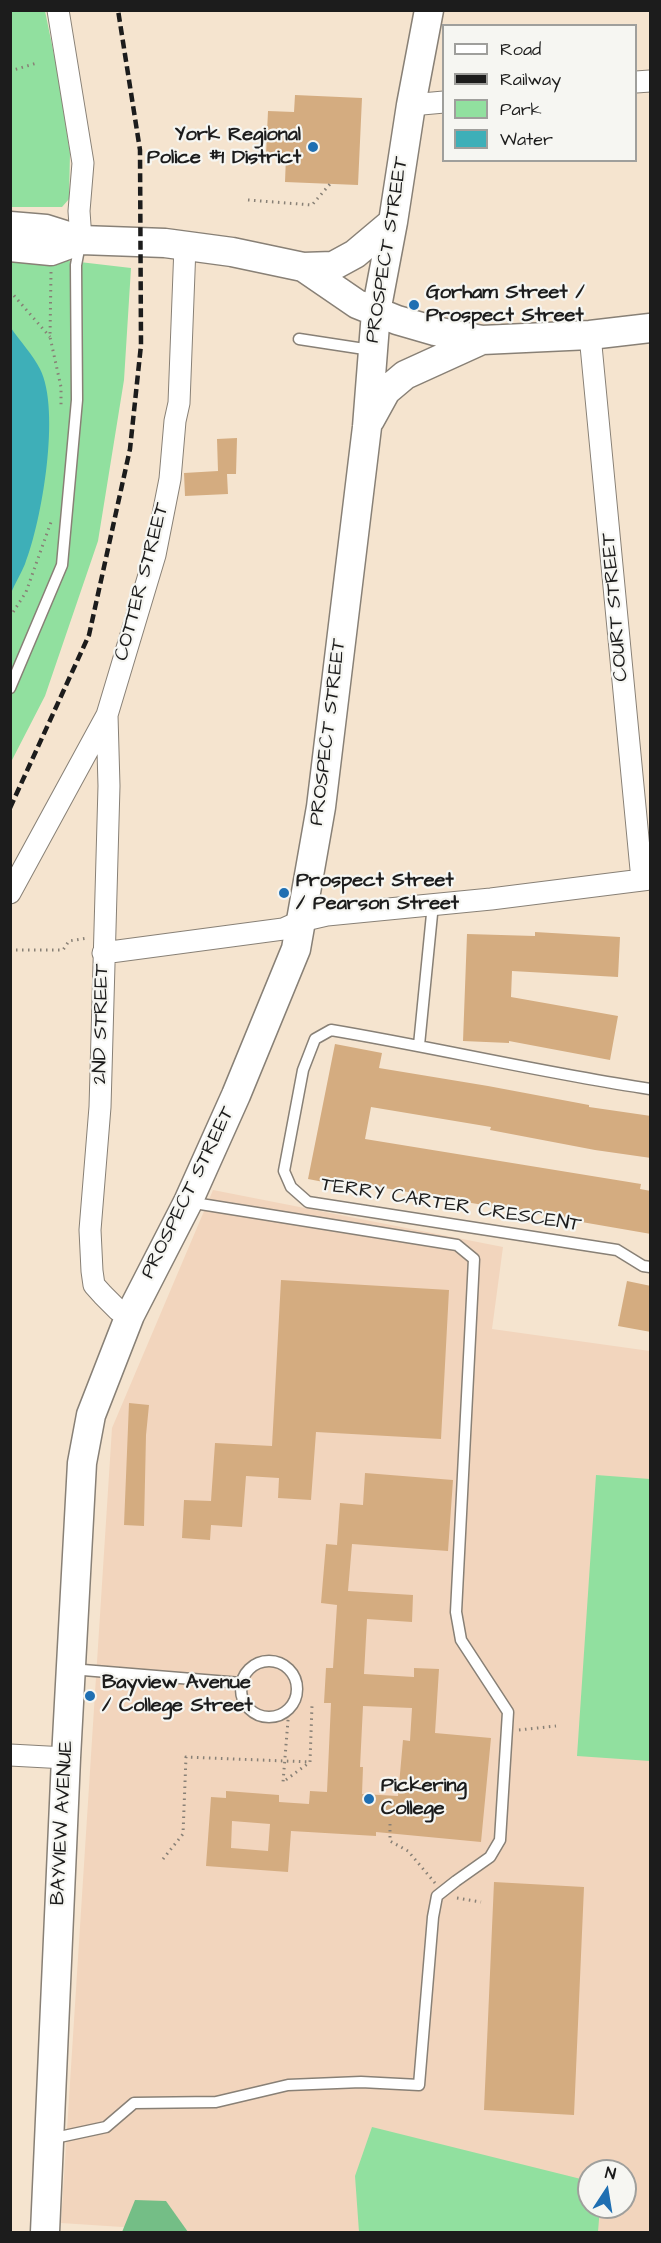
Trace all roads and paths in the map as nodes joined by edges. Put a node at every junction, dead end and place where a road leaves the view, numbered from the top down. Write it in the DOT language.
graph roads {
  1 [pos="58,10"];
  2 [pos="429,10"];
  3 [pos="37,63"];
  4 [pos="10,71"];
  5 [pos="442,102"];
  6 [pos="411,105"];
  7 [pos="330,184"];
  8 [pos="248,200"];
  9 [pos="393,222"];
  10 [pos="10,226"];
  11 [pos="81,240"];
  12 [pos="185,246"];
  13 [pos="10,247"];
  14 [pos="303,267"];
  15 [pos="51,268"];
  16 [pos="10,291"];
  17 [pos="376,312"];
  18 [pos="651,328"];
  19 [pos="590,335"];
  20 [pos="50,337"];
  21 [pos="299,339"];
  22 [pos="482,340"];
  23 [pos="372,350"];
  24 [pos="61,409"];
  25 [pos="367,427"];
  26 [pos="53,515"];
  27 [pos="10,617"];
  28 [pos="10,688"];
  29 [pos="107,715"];
  30 [pos="646,879"];
  31 [pos="10,893"];
  32 [pos="433,904"];
  33 [pos="301,921"];
  34 [pos="104,944"];
  35 [pos="10,950"];
  36 [pos="419,1045"];
  37 [pos="651,1089"];
  38 [pos="188,1202"];
  39 [pos="651,1267"];
  40 [pos="129,1315"];
  41 [pos="91,1415"];
  42 [pos="70,1669"];
  43 [pos="241,1683"];
  44 [pos="312,1705"];
  45 [pos="289,1708"];
  46 [pos="556,1726"];
  47 [pos="508,1731"];
  48 [pos="10,1755"];
  49 [pos="66,1758"];
  50 [pos="284,1761"];
  51 [pos="310,1762"];
  52 [pos="390,1824"];
  53 [pos="163,1859"];
  54 [pos="440,1894"];
  55 [pos="482,1902"];
  56 [pos="48,2140"];
  57 [pos="45,2232"];
  1 -- 11 [label="street"];
  2 -- 6 [label="main road, PROSPECT STREET"];
  3 -- 4 [label="path"];
  5 -- 6 [label="street"];
  6 -- 9 [label="main road, PROSPECT STREET"];
  7 -- 8 [label="path"];
  9 -- 14 [label="main road"];
  9 -- 17 [label="main road, PROSPECT STREET"];
  10 -- 11 [label="main road"];
  11 -- 12 [label="main road"];
  11 -- 13 [label="main road"];
  11 -- 28 [label="lane"];
  12 -- 14 [label="main road"];
  12 -- 29 [label="street, COTTER STREET"];
  14 -- 17 [label="main road"];
  15 -- 20 [label="path"];
  16 -- 20 [label="path"];
  17 -- 22 [label="main road"];
  17 -- 23 [label="main road, PROSPECT STREET"];
  18 -- 19 [label="main road"];
  19 -- 22 [label="main road"];
  19 -- 30 [label="street, COURT STREET"];
  20 -- 24 [label="path"];
  21 -- 23 [label="lane"];
  22 -- 25 [label="main road"];
  23 -- 25 [label="main road, PROSPECT STREET"];
  25 -- 33 [label="main road, PROSPECT STREET"];
  26 -- 27 [label="path"];
  29 -- 31 [label="street, COTTER STREET"];
  29 -- 34 [label="street, 2ND STREET"];
  30 -- 32 [label="street"];
  32 -- 33 [label="street"];
  32 -- 36 [label="lane"];
  33 -- 34 [label="street"];
  33 -- 38 [label="main road, PROSPECT STREET"];
  34 -- 35 [label="path"];
  34 -- 40 [label="street, 2ND STREET"];
  36 -- 37 [label="lane, TERRY CARTER CRESCENT"];
  36 -- 39 [label="lane, TERRY CARTER CRESCENT"];
  38 -- 40 [label="main road, PROSPECT STREET"];
  38 -- 47 [label="lane"];
  40 -- 41 [label="main road, PROSPECT STREET"];
  41 -- 42 [label="main road, BAYVIEW AVENUE"];
  42 -- 43 [label="lane"];
  42 -- 49 [label="main road, BAYVIEW AVENUE"];
  43 -- 45 [label="lane"];
  43 -- 45 [label="lane"];
  44 -- 51 [label="path"];
  45 -- 50 [label="path"];
  46 -- 47 [label="path"];
  47 -- 54 [label="lane"];
  48 -- 49 [label="street"];
  49 -- 56 [label="main road, BAYVIEW AVENUE"];
  50 -- 51 [label="path"];
  50 -- 51 [label="path"];
  50 -- 53 [label="path"];
  52 -- 54 [label="path"];
  54 -- 55 [label="path"];
  54 -- 56 [label="lane"];
  56 -- 57 [label="main road, BAYVIEW AVENUE"];
}
